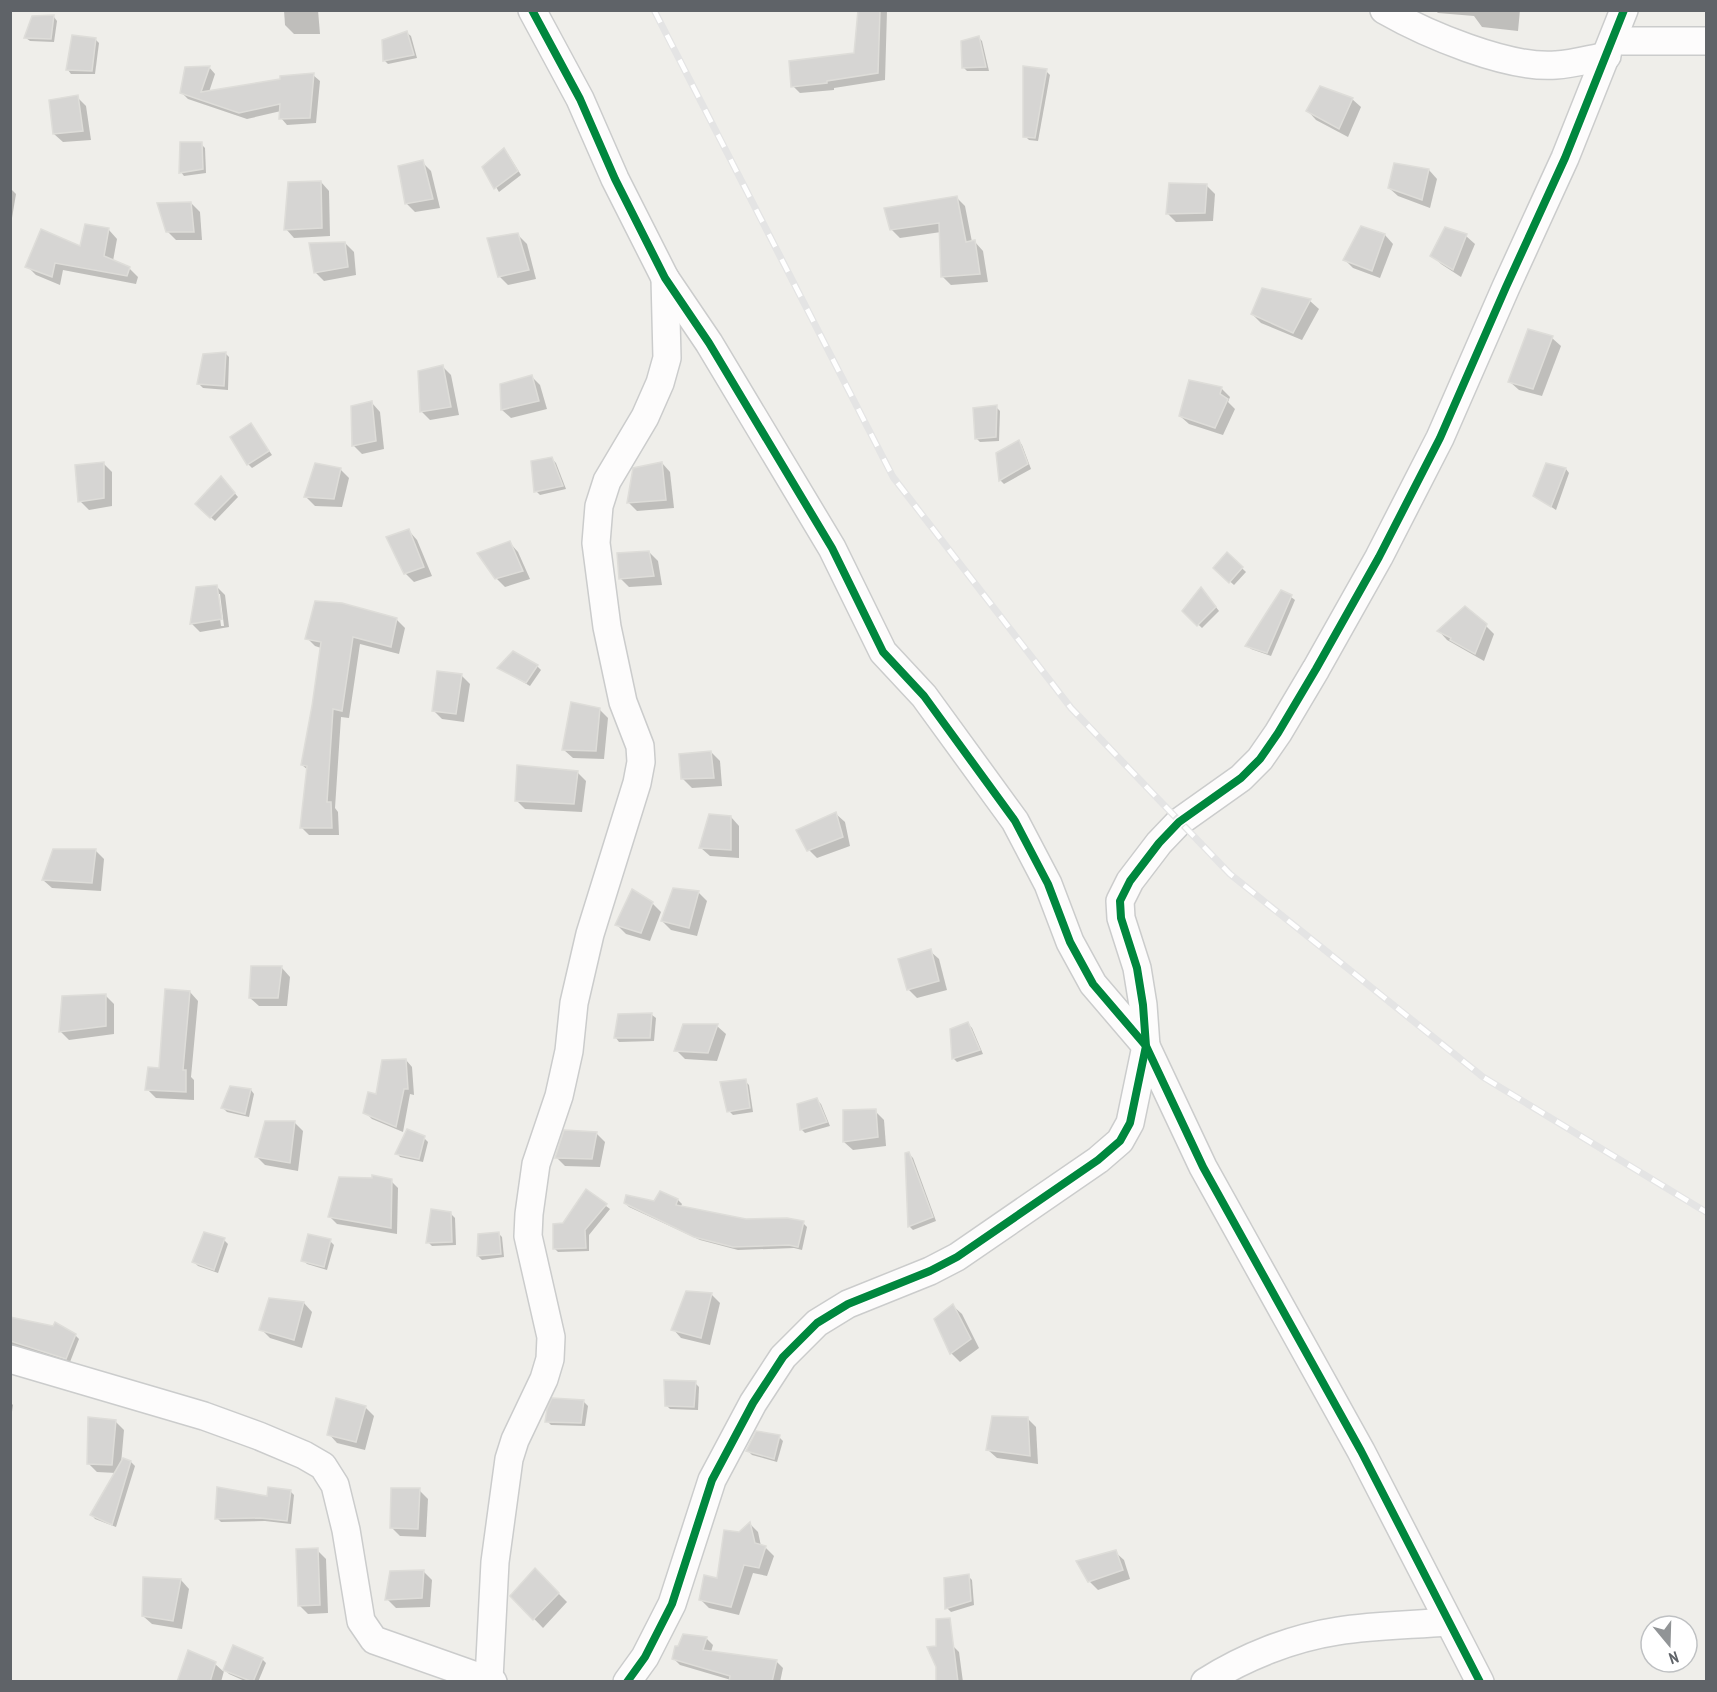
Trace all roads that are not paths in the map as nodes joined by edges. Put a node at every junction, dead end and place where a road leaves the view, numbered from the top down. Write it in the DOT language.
graph roads {
  1 [pos="532,10"];
  2 [pos="1384,10"];
  3 [pos="1624,10"];
  4 [pos="1707,41"];
  5 [pos="1610,49"];
  6 [pos="665,278"];
  7 [pos="1146,1046"];
  8 [pos="10,1359"];
  9 [pos="1448,1622"];
  10 [pos="491,1680"];
  11 [pos="627,1682"];
  12 [pos="1205,1682"];
  13 [pos="1480,1682"];
  1 -- 6 [label="street"];
  2 -- 5 [label="street"];
  3 -- 5 [label="street"];
  4 -- 5 [label="street"];
  5 -- 7 [label="street"];
  6 -- 7 [label="street"];
  6 -- 10 [label="street"];
  7 -- 9 [label="street"];
  7 -- 11 [label="street"];
  8 -- 10 [label="street"];
  9 -- 12 [label="street"];
  9 -- 13 [label="street"];
}
